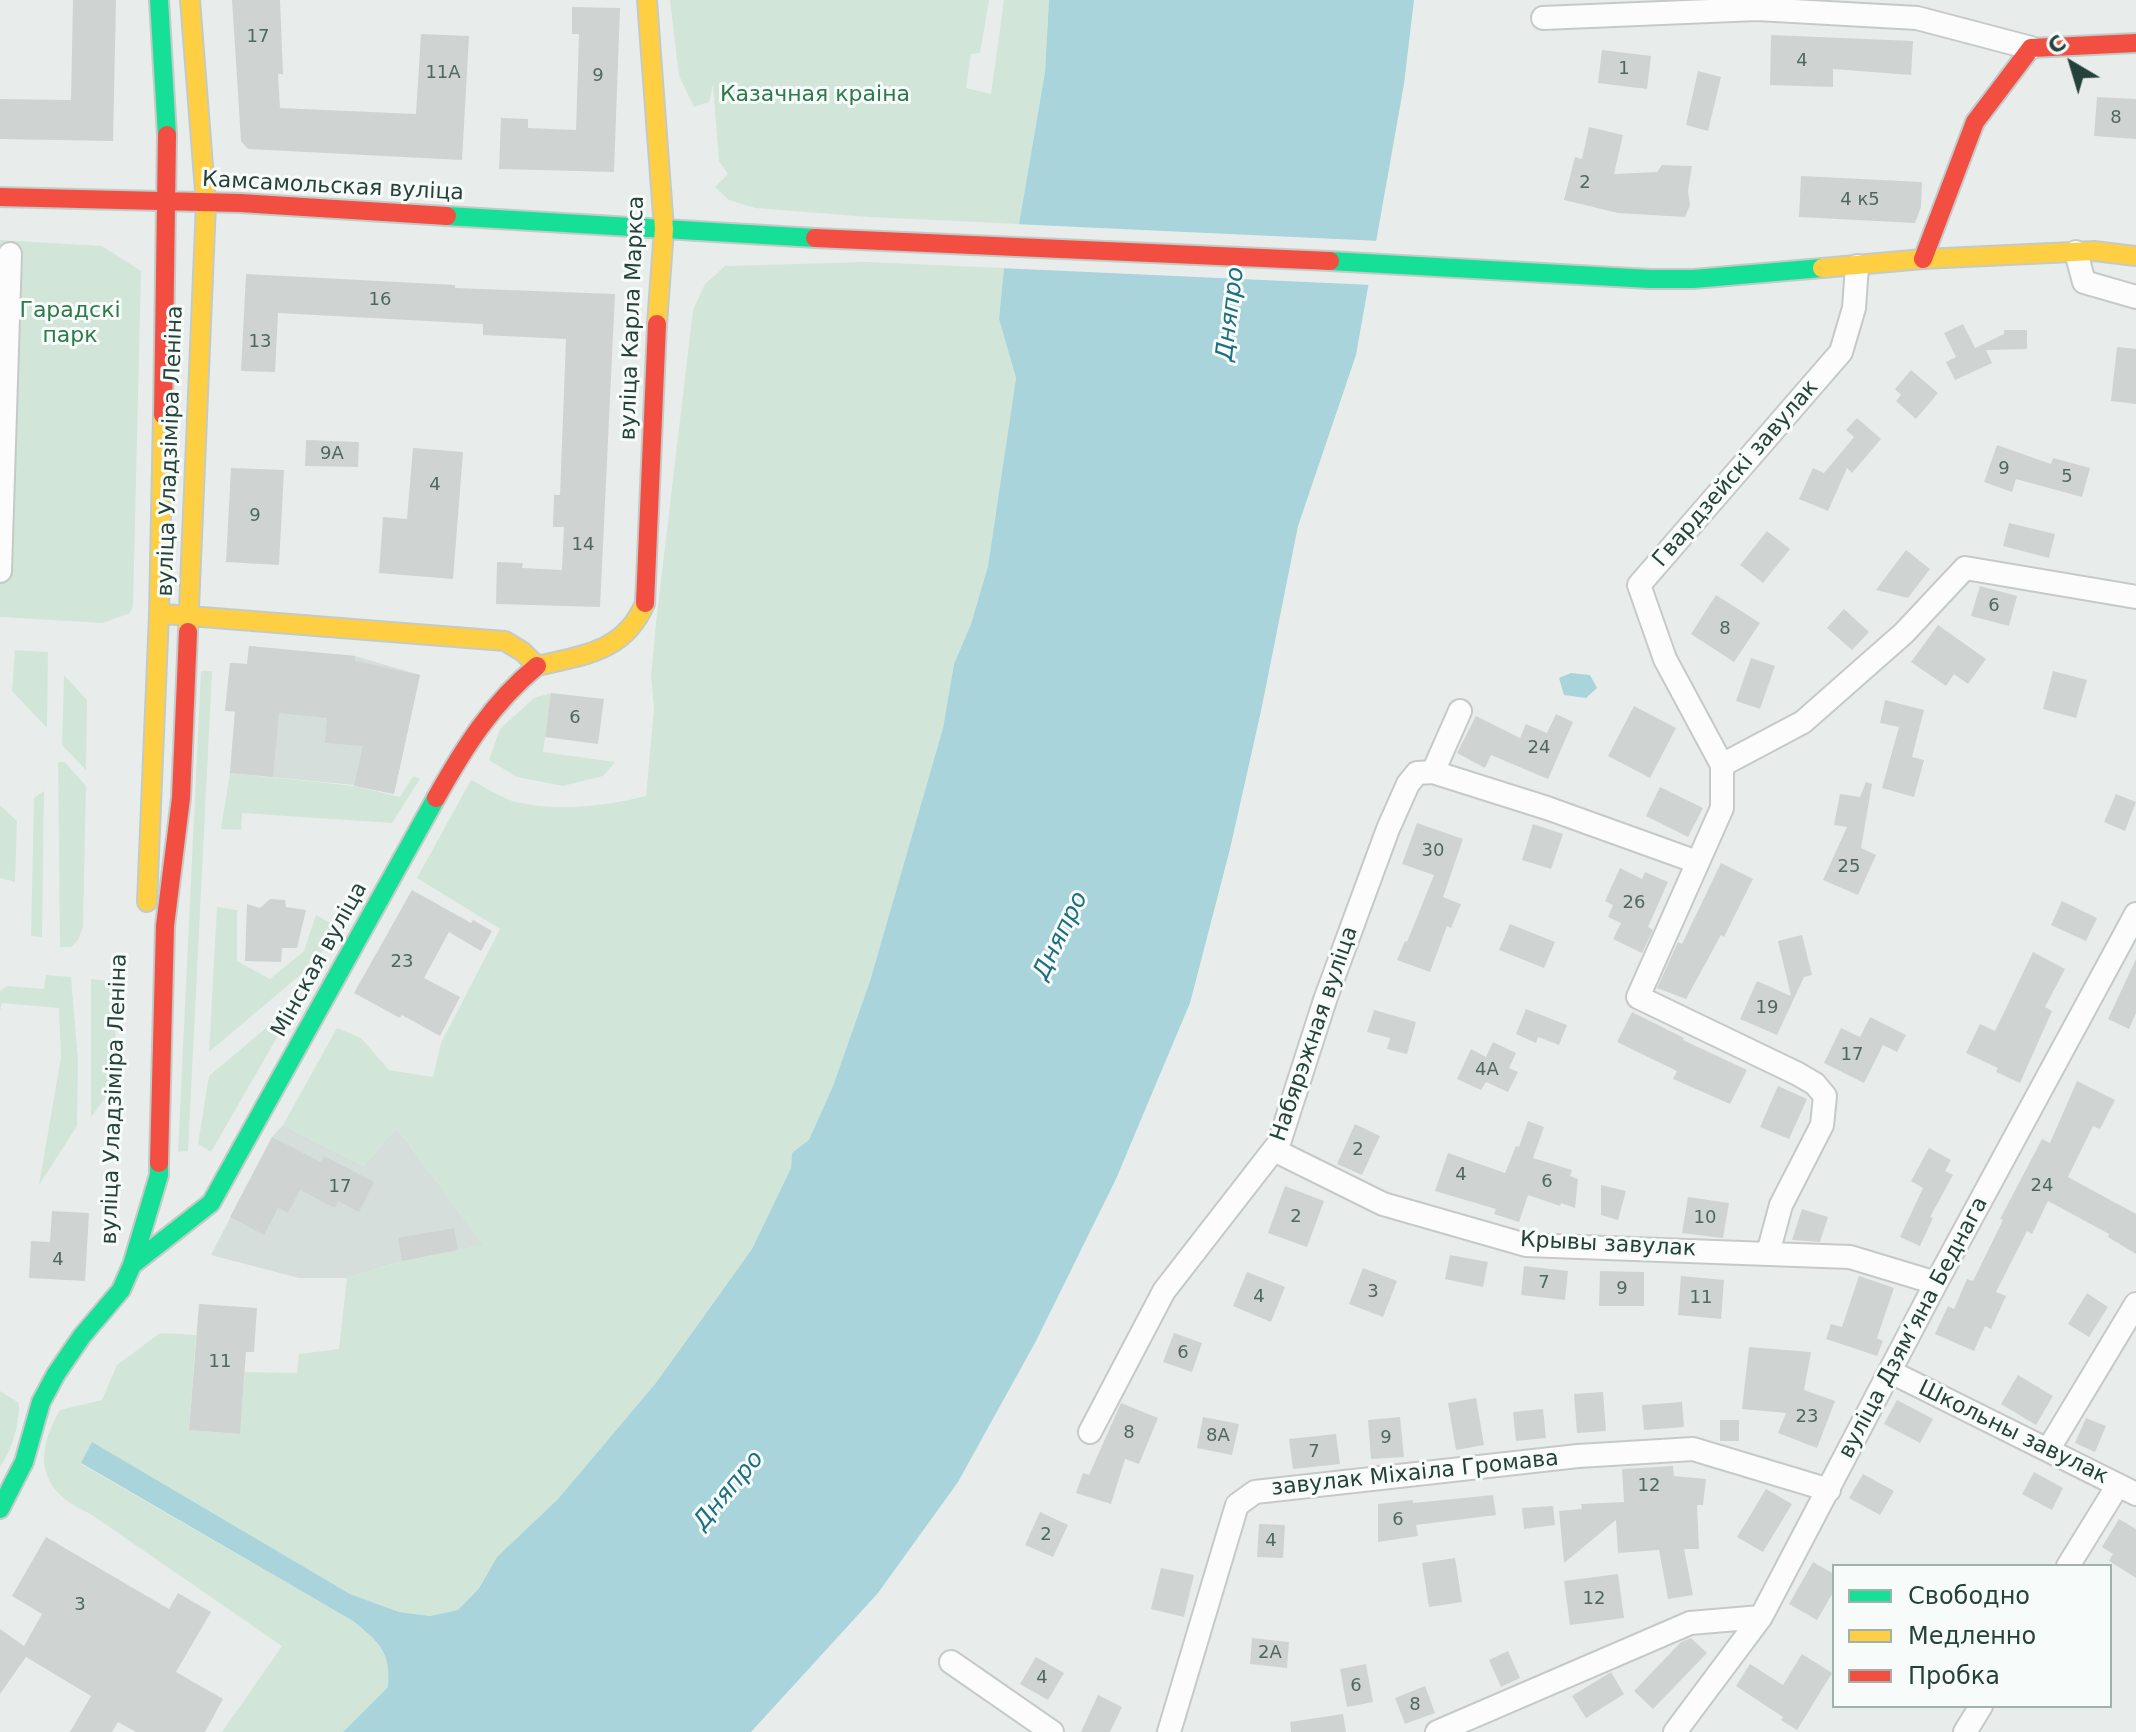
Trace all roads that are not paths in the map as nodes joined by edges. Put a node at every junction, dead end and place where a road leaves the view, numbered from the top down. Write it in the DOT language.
graph roads {
  1 [pos="159,0"];
  2 [pos="190,0"];
  3 [pos="647,0"];
  4 [pos="1675,5"];
  5 [pos="1543,18"];
  6 [pos="2136,43"];
  7 [pos="2031,48"];
  8 [pos="0,197"];
  9 [pos="167,202"];
  10 [pos="206,204"];
  11 [pos="664,229"];
  12 [pos="2076,252"];
  13 [pos="10,254"];
  14 [pos="2136,256"];
  15 [pos="1923,259"];
  16 [pos="1857,266"];
  17 [pos="2136,297"];
  18 [pos="0,571"];
  19 [pos="2136,597"];
  20 [pos="159,614"];
  21 [pos="188,616"];
  22 [pos="537,666"];
  23 [pos="1460,711"];
  24 [pos="1722,765"];
  25 [pos="1433,772"];
  26 [pos="1697,862"];
  27 [pos="2136,914"];
  28 [pos="146,926"];
  29 [pos="1274,1150"];
  30 [pos="135,1191"];
  31 [pos="1768,1253"];
  32 [pos="132,1265"];
  33 [pos="1936,1283"];
  34 [pos="2136,1304"];
  35 [pos="1891,1372"];
  36 [pos="1090,1432"];
  37 [pos="2048,1450"];
  38 [pos="1829,1490"];
  39 [pos="2127,1490"];
  40 [pos="0,1509"];
  41 [pos="2070,1564"];
  42 [pos="1761,1617"];
  43 [pos="951,1662"];
  44 [pos="1980,1708"];
  45 [pos="1052,1732"];
  46 [pos="1169,1732"];
  47 [pos="1437,1732"];
  48 [pos="1675,1732"];
  49 [pos="1965,1732"];
  1 -- 9 [label="main road, вуліца Уладзіміра Леніна"];
  2 -- 10 [label="main road, вуліца Уладзіміра Леніна"];
  3 -- 11 [label="main road, вуліца Карла Маркса"];
  4 -- 5 [label="street"];
  4 -- 7 [label="street"];
  6 -- 7 [label="main road"];
  7 -- 15 [label="main road"];
  8 -- 9 [label="main road, Камсамольская вуліца"];
  9 -- 10 [label="main road, Камсамольская вуліца"];
  9 -- 20 [label="main road, вуліца Уладзіміра Леніна"];
  10 -- 11 [label="main road, Камсамольская вуліца"];
  10 -- 21 [label="main road, вуліца Уладзіміра Леніна"];
  11 -- 16 [label="main road, Камсамольская вуліца"];
  11 -- 22 [label="main road, вуліца Карла Маркса"];
  12 -- 14 [label="main road, Камсамольская вуліца"];
  12 -- 15 [label="main road, Камсамольская вуліца"];
  12 -- 17 [label="street"];
  13 -- 18 [label="street"];
  15 -- 16 [label="main road, Камсамольская вуліца"];
  16 -- 24 [label="street, Гвардзейскі завулак"];
  19 -- 24 [label="street"];
  20 -- 21 [label="main road"];
  20 -- 28 [label="main road, вуліца Уладзіміра Леніна"];
  21 -- 22 [label="main road"];
  21 -- 32 [label="main road, вуліца Уладзіміра Леніна"];
  22 -- 32 [label="main road, Мінская вуліца"];
  23 -- 25 [label="street"];
  24 -- 26 [label="street"];
  25 -- 26 [label="street"];
  25 -- 29 [label="street, Набярэжная вуліца"];
  26 -- 31 [label="street"];
  27 -- 33 [label="street, вуліца Дзямʼяна Беднага"];
  29 -- 31 [label="street, Крывы завулак"];
  29 -- 36 [label="street, Набярэжная вуліца"];
  30 -- 32 [label="main road, вуліца Уладзіміра Леніна"];
  31 -- 33 [label="street, Крывы завулак"];
  32 -- 40 [label="main road"];
  33 -- 35 [label="street, вуліца Дзямʼяна Беднага"];
  34 -- 37 [label="street"];
  35 -- 37 [label="street, Школьны завулак"];
  35 -- 38 [label="street, вуліца Дзямʼяна Беднага"];
  37 -- 39 [label="street, Школьны завулак"];
  38 -- 42 [label="street, вуліца Дзямʼяна Беднага"];
  38 -- 46 [label="street, завулак Міхаіла Громава"];
  39 -- 41 [label="street"];
  42 -- 47 [label="street"];
  42 -- 48 [label="street, вуліца Дзямʼяна Беднага"];
  43 -- 45 [label="street"];
  44 -- 49 [label="street"];
}
